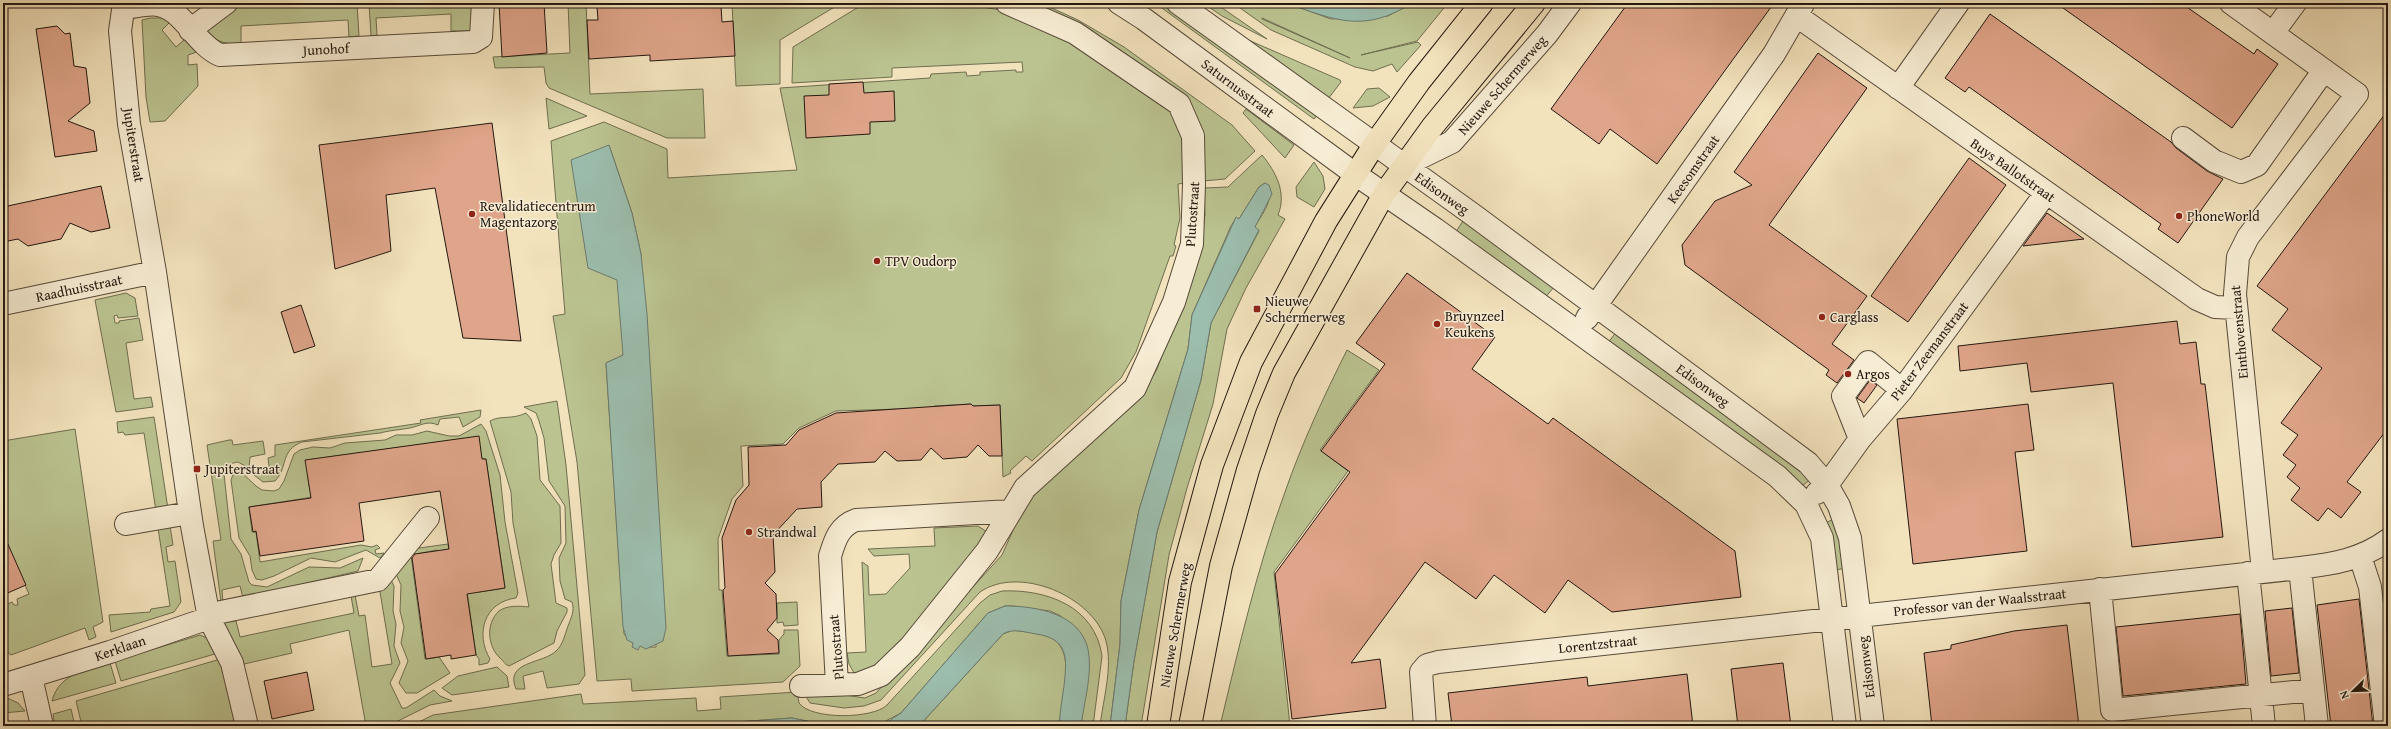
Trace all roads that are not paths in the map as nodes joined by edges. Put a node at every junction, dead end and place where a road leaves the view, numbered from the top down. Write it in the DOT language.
graph roads {
  1 [pos="226,3"];
  2 [pos="484,3"];
  3 [pos="1007,3"];
  4 [pos="1119,3"];
  5 [pos="1178,3"];
  6 [pos="1482,3"];
  7 [pos="1534,3"];
  8 [pos="1570,3"];
  9 [pos="1958,3"];
  10 [pos="2231,3"];
  11 [pos="2295,3"];
  12 [pos="124,6"];
  13 [pos="1800,10"];
  14 [pos="190,30"];
  15 [pos="2273,33"];
  16 [pos="2324,70"];
  17 [pos="1898,88"];
  18 [pos="2183,138"];
  19 [pos="1374,145"];
  20 [pos="1403,166"];
  21 [pos="1355,174"];
  22 [pos="2046,193"];
  23 [pos="1384,194"];
  24 [pos="155,272"];
  25 [pos="3,304"];
  26 [pos="1595,307"];
  27 [pos="2236,308"];
  28 [pos="1578,331"];
  29 [pos="1902,390"];
  30 [pos="1860,439"];
  31 [pos="1827,484"];
  32 [pos="1806,504"];
  33 [pos="1010,510"];
  34 [pos="190,513"];
  35 [pos="428,518"];
  36 [pos="126,524"];
  37 [pos="2388,540"];
  38 [pos="2360,556"];
  39 [pos="2300,568"];
  40 [pos="2256,572"];
  41 [pos="2100,589"];
  42 [pos="1860,615"];
  43 [pos="209,618"];
  44 [pos="1832,618"];
  45 [pos="31,678"];
  46 [pos="3,685"];
  47 [pos="837,685"];
  48 [pos="801,686"];
  49 [pos="2313,690"];
  50 [pos="2261,695"];
  51 [pos="42,726"];
  52 [pos="247,726"];
  53 [pos="1158,726"];
  54 [pos="1190,726"];
  55 [pos="1425,726"];
  56 [pos="1845,726"];
  57 [pos="1873,726"];
  58 [pos="2264,726"];
  59 [pos="2317,726"];
  60 [pos="2386,726"];
  1 -- 14 [label="street"];
  2 -- 14 [label="street, Junohof"];
  3 -- 33 [label="street, Plutostraat"];
  4 -- 21 [label="street, Saturnusstraat"];
  5 -- 19 [label="street"];
  6 -- 19 [label="main road, Nieuwe Schermerweg"];
  7 -- 20 [label="main road, Nieuwe Schermerweg"];
  8 -- 20 [label="street, Nieuwe Schermerweg"];
  9 -- 17 [label="street"];
  10 -- 15 [label="street, Einthovenstraat"];
  11 -- 15 [label="street"];
  12 -- 14 [label="street"];
  12 -- 24 [label="street, Jupiterstraat"];
  13 -- 17 [label="street, Buys Ballotstraat"];
  13 -- 26 [label="street, Keesomstraat"];
  15 -- 16 [label="street, Einthovenstraat"];
  16 -- 18 [label="street"];
  16 -- 27 [label="street, Einthovenstraat"];
  17 -- 22 [label="street, Buys Ballotstraat"];
  19 -- 20 [label="street, Edisonweg"];
  19 -- 21 [label="main road, Nieuwe Schermerweg"];
  20 -- 23 [label="main road, Nieuwe Schermerweg"];
  20 -- 26 [label="street, Edisonweg"];
  21 -- 23 [label="street, Edisonweg"];
  21 -- 53 [label="main road, Nieuwe Schermerweg"];
  22 -- 27 [label="street, Buys Ballotstraat"];
  22 -- 29 [label="street, Pieter Zeemanstraat"];
  23 -- 28 [label="street, Edisonweg"];
  23 -- 54 [label="main road, Nieuwe Schermerweg"];
  24 -- 25 [label="street, Raadhuisstraat"];
  24 -- 34 [label="street, Jupiterstraat"];
  26 -- 28 [label="street, Keesomstraat"];
  26 -- 31 [label="street, Edisonweg"];
  27 -- 40 [label="street, Einthovenstraat"];
  28 -- 32 [label="street, Edisonweg"];
  29 -- 30 [label="street, Pieter Zeemanstraat"];
  29 -- 30 [label="street"];
  30 -- 31 [label="street, Pieter Zeemanstraat"];
  31 -- 32 [label="street, Pieter Zeemanstraat"];
  31 -- 42 [label="street, Edisonweg"];
  32 -- 44 [label="street, Edisonweg"];
  33 -- 47 [label="street, Plutostraat"];
  33 -- 47 [label="street, Plutostraat"];
  34 -- 36 [label="street"];
  34 -- 43 [label="street, Jupiterstraat"];
  35 -- 43 [label="street, Kerklaan"];
  37 -- 38 [label="street, Professor van der Waalsstraat"];
  38 -- 39 [label="street, Professor van der Waalsstraat"];
  38 -- 60 [label="street"];
  39 -- 40 [label="street, Professor van der Waalsstraat"];
  39 -- 49 [label="street"];
  40 -- 41 [label="street, Professor van der Waalsstraat"];
  40 -- 50 [label="street"];
  41 -- 42 [label="street, Professor van der Waalsstraat"];
  41 -- 50 [label="street"];
  42 -- 44 [label="street, Professor van der Waalsstraat"];
  42 -- 57 [label="street, Edisonweg"];
  43 -- 45 [label="street, Kerklaan"];
  43 -- 52 [label="street, Jupiterstraat"];
  44 -- 55 [label="street, Lorentzstraat"];
  44 -- 56 [label="street, Edisonweg"];
  45 -- 46 [label="street, Kerklaan"];
  45 -- 51 [label="street"];
  47 -- 48 [label="street"];
  49 -- 50 [label="street"];
  49 -- 59 [label="street"];
  50 -- 58 [label="street"];
}
